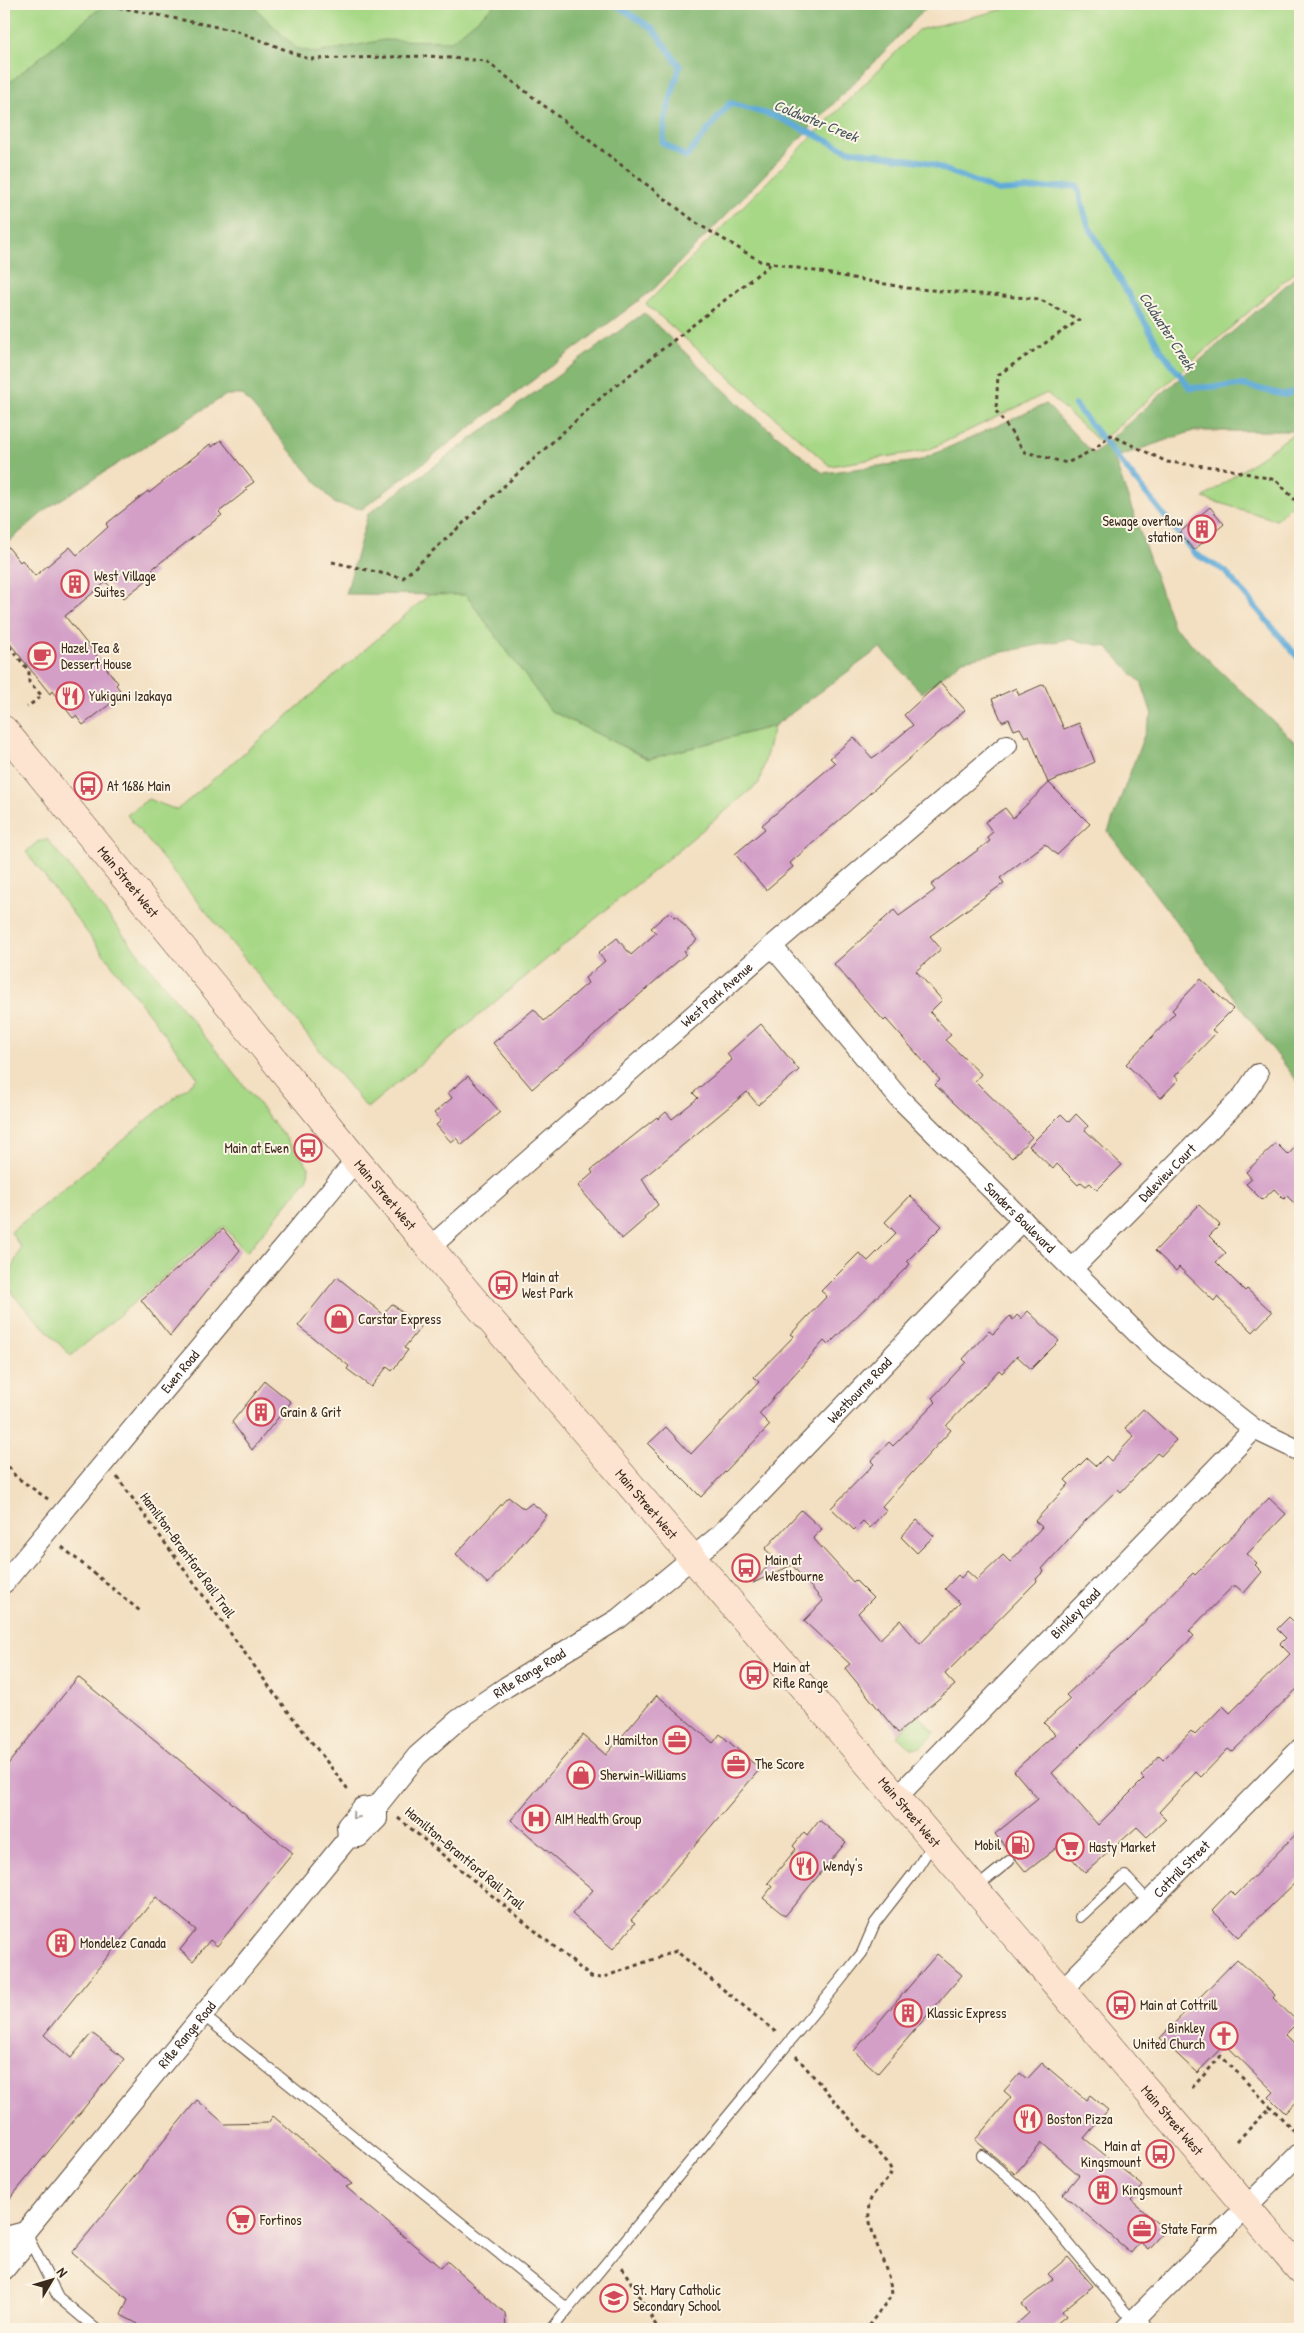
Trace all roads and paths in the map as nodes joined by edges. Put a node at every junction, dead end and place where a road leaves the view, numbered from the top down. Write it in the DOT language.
graph roads {
  1 [pos="103,4"];
  2 [pos="772,263"];
  3 [pos="1300,505"];
  4 [pos="332,562"];
  5 [pos="5,643"];
  6 [pos="27,707"];
  7 [pos="4,730"];
  8 [pos="1007,745"];
  9 [pos="772,946"];
  10 [pos="1258,1074"];
  11 [pos="356,1160"];
  12 [pos="1023,1220"];
  13 [pos="430,1247"];
  14 [pos="1073,1268"];
  15 [pos="1254,1429"];
  16 [pos="1300,1451"];
  17 [pos="4,1460"];
  18 [pos="104,1464"];
  19 [pos="54,1493"];
  20 [pos="57,1543"];
  21 [pos="694,1557"];
  22 [pos="4,1583"];
  23 [pos="140,1611"];
  24 [pos="1300,1749"];
  25 [pos="897,1797"];
  26 [pos="378,1806"];
  27 [pos="934,1841"];
  28 [pos="1009,1860"];
  29 [pos="976,1888"];
  30 [pos="1149,1902"];
  31 [pos="1080,1918"];
  32 [pos="1062,1990"];
  33 [pos="204,2016"];
  34 [pos="778,2034"];
  35 [pos="796,2056"];
  36 [pos="1192,2088"];
  37 [pos="1271,2107"];
  38 [pos="1236,2141"];
  39 [pos="1299,2144"];
  40 [pos="982,2155"];
  41 [pos="1247,2207"];
  42 [pos="25,2232"];
  43 [pos="4,2243"];
  44 [pos="613,2256"];
  45 [pos="4,2270"];
  46 [pos="1300,2270"];
  47 [pos="568,2310"];
  48 [pos="1137,2324"];
  49 [pos="96,2329"];
  50 [pos="552,2329"];
  51 [pos="658,2329"];
  52 [pos="866,2329"];
  1 -- 2 [label="path"];
  2 -- 3 [label="path"];
  2 -- 4 [label="path"];
  5 -- 6 [label="path"];
  7 -- 11 [label="main road, Main Street West"];
  8 -- 9 [label="street, West Park Avenue"];
  9 -- 12 [label="street, Sanders Boulevard"];
  9 -- 13 [label="street, West Park Avenue"];
  10 -- 14 [label="street, Daleview Court"];
  11 -- 13 [label="main road, Main Street West"];
  11 -- 18 [label="street, Ewen Road"];
  12 -- 14 [label="street, Sanders Boulevard"];
  12 -- 21 [label="street, Westbourne Road"];
  13 -- 21 [label="main road, Main Street West"];
  14 -- 15 [label="street, Sanders Boulevard"];
  15 -- 16 [label="street, Sanders Boulevard"];
  15 -- 25 [label="street, Binkley Road"];
  17 -- 19 [label="path"];
  18 -- 22 [label="street, Ewen Road"];
  18 -- 26 [label="path, Hamilton-Brantford Rail Trail"];
  20 -- 23 [label="path"];
  21 -- 25 [label="main road, Main Street West"];
  21 -- 26 [label="street, Rifle Range Road"];
  24 -- 30 [label="street, Cottrill Street"];
  25 -- 27 [label="main road, Main Street West"];
  26 -- 33 [label="street, Rifle Range Road"];
  26 -- 34 [label="path, Hamilton-Brantford Rail Trail"];
  27 -- 29 [label="main road, Main Street West"];
  27 -- 44 [label="lane"];
  28 -- 29 [label="lane"];
  29 -- 32 [label="main road, Main Street West"];
  30 -- 31 [label="lane"];
  30 -- 32 [label="street, Cottrill Street"];
  32 -- 41 [label="main road, Main Street West"];
  33 -- 42 [label="street, Rifle Range Road"];
  33 -- 47 [label="lane"];
  35 -- 52 [label="path"];
  36 -- 37 [label="path"];
  37 -- 38 [label="path"];
  37 -- 39 [label="path"];
  39 -- 41 [label="street"];
  40 -- 48 [label="lane"];
  41 -- 46 [label="main road, Main Street West"];
  41 -- 48 [label="street"];
  42 -- 43 [label="street, Rifle Range Road"];
  42 -- 45 [label="street, Rifle Range Road"];
  42 -- 49 [label="lane"];
  44 -- 47 [label="lane"];
  44 -- 51 [label="path"];
  47 -- 50 [label="lane"];
}
